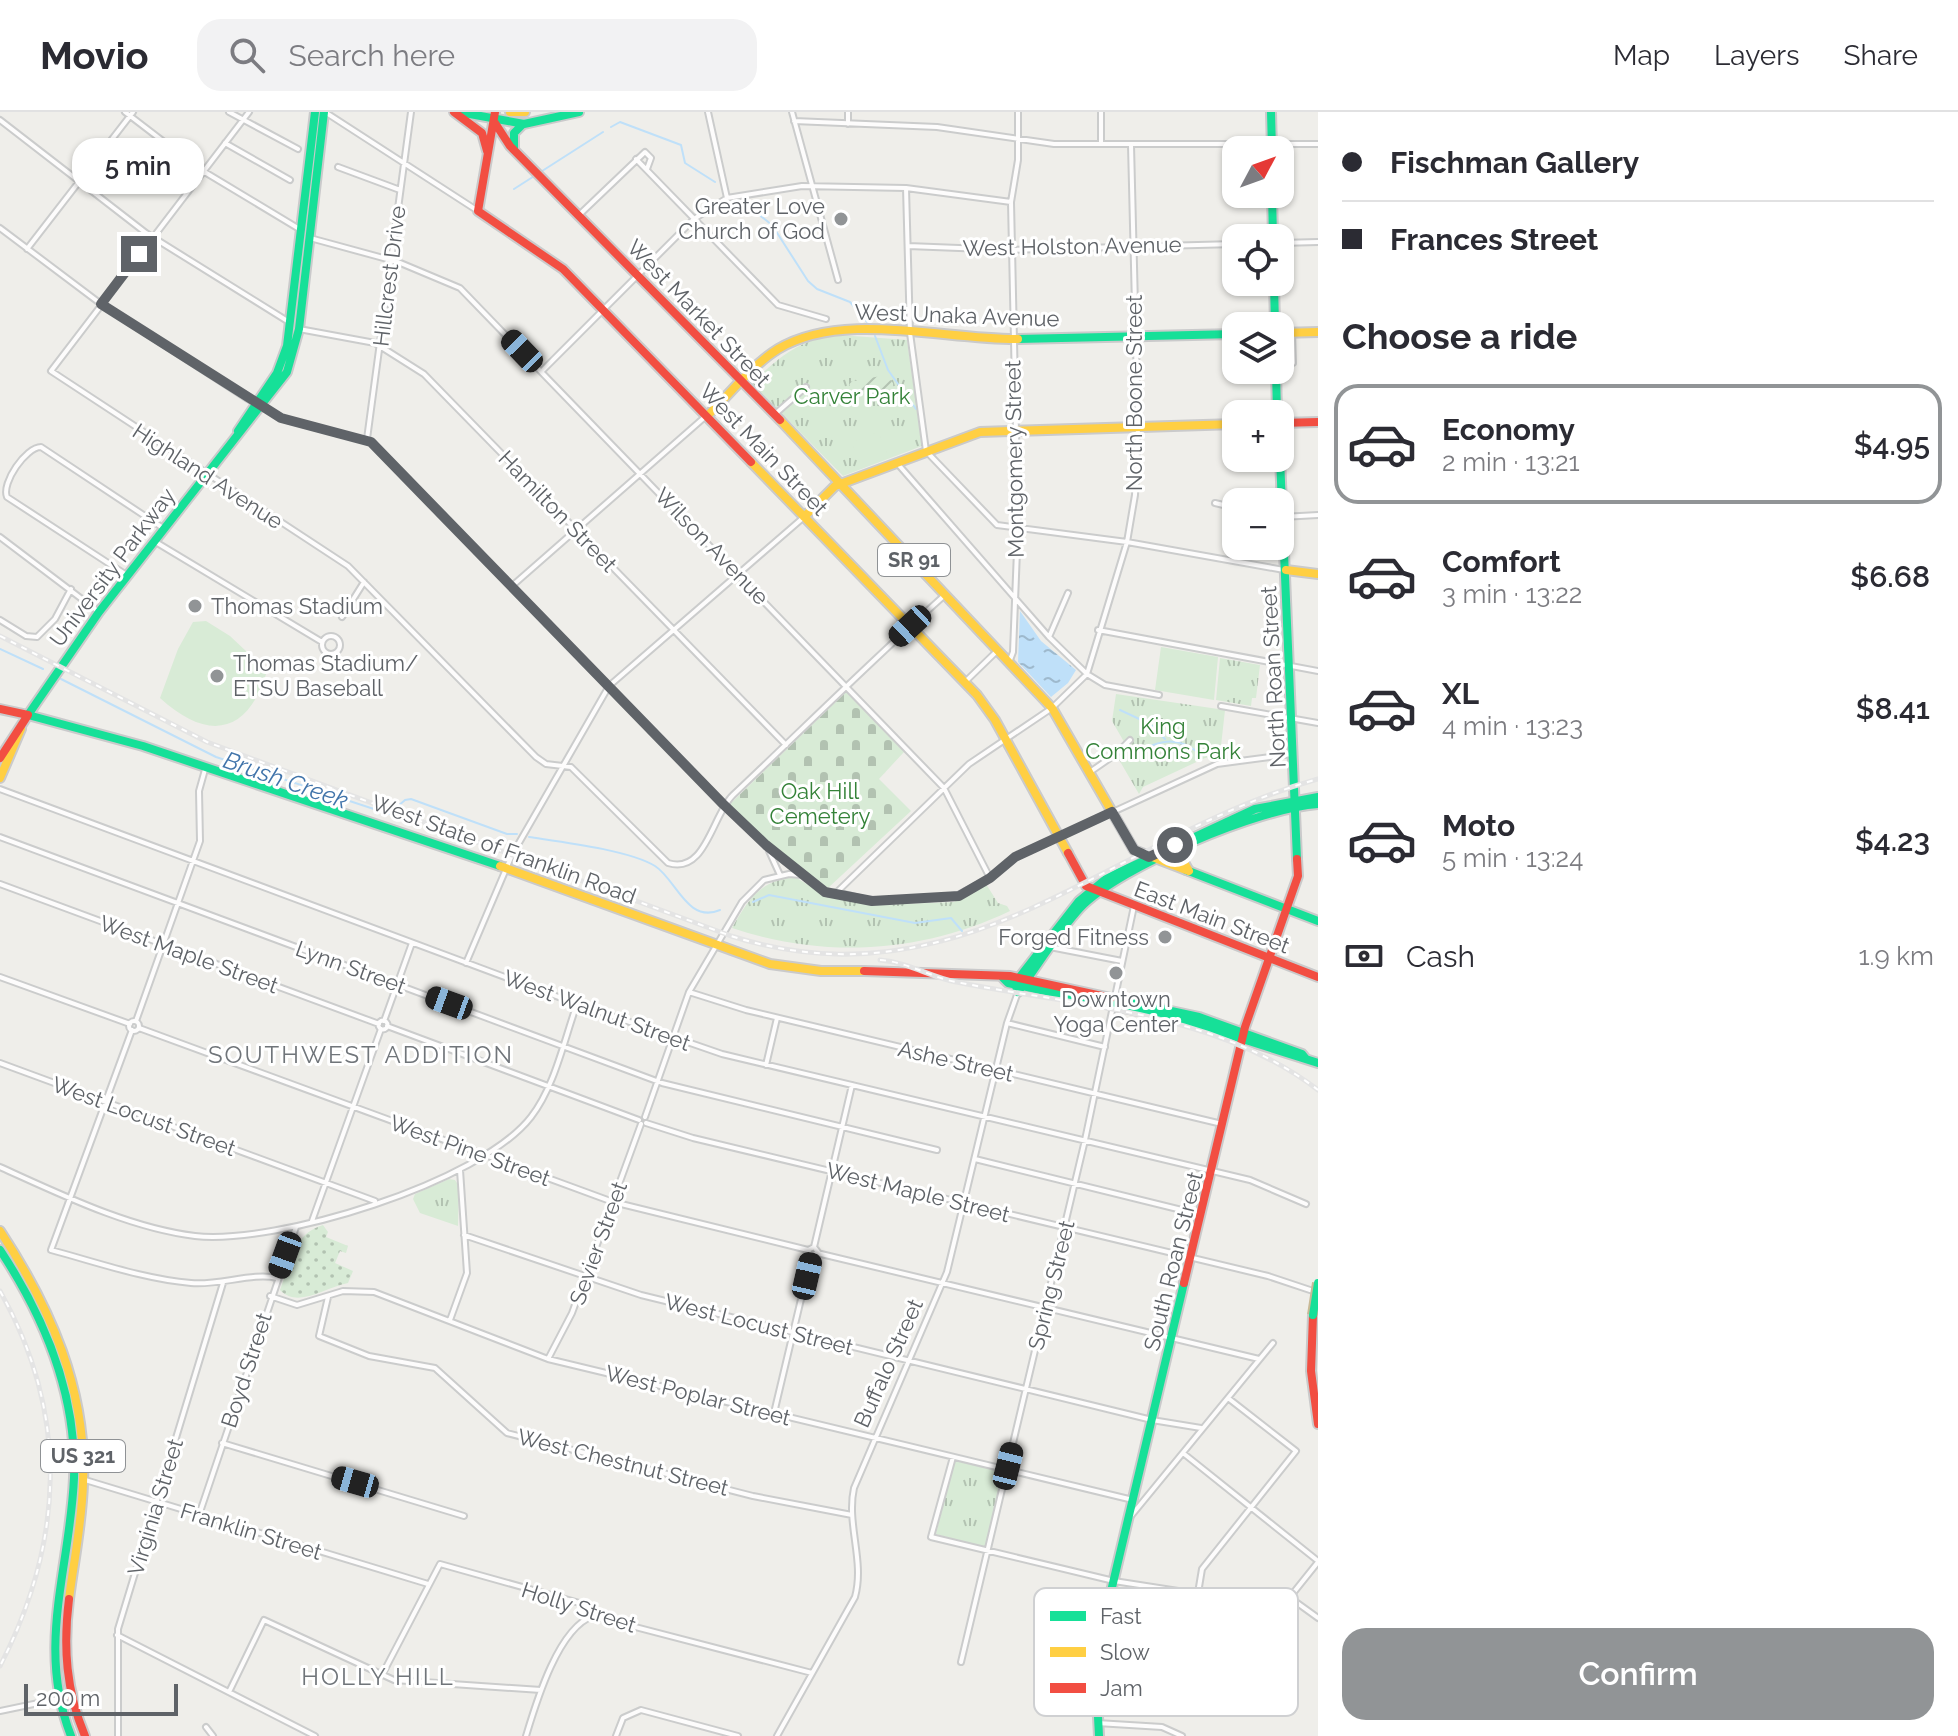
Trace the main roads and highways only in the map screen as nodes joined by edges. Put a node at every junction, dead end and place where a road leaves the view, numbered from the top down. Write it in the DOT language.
graph roads {
  1 [pos="315,112"];
  2 [pos="325,112"];
  3 [pos="457,112"];
  4 [pos="510,112"];
  5 [pos="525,112"];
  6 [pos="579,112"];
  7 [pos="1271,112"];
  8 [pos="494,116"];
  9 [pos="524,124"];
  10 [pos="1272,136"];
  11 [pos="503,139"];
  12 [pos="490,142"];
  13 [pos="515,151"];
  14 [pos="487,161"];
  15 [pos="1318,332"];
  16 [pos="1294,333"];
  17 [pos="1222,334"];
  18 [pos="742,382"];
  19 [pos="258,405"];
  20 [pos="707,416"];
  21 [pos="1318,422"];
  22 [pos="1294,423"];
  23 [pos="1222,424"];
  24 [pos="842,483"];
  25 [pos="804,517"];
  26 [pos="1285,560"];
  27 [pos="1286,570"];
  28 [pos="1318,574"];
  29 [pos="0,709"];
  30 [pos="28,715"];
  31 [pos="21,728"];
  32 [pos="0,758"];
  33 [pos="0,778"];
  34 [pos="1318,797"];
  35 [pos="1298,802"];
  36 [pos="1318,804"];
  37 [pos="1184,846"];
  38 [pos="1152,859"];
  39 [pos="1191,873"];
  40 [pos="1094,890"];
  41 [pos="1287,910"];
  42 [pos="1318,921"];
  43 [pos="1270,958"];
  44 [pos="1039,963"];
  45 [pos="1318,977"];
  46 [pos="1044,983"];
  47 [pos="1021,984"];
  48 [pos="1114,1002"];
  49 [pos="1244,1036"];
  50 [pos="1318,1063"];
  51 [pos="0,1231"];
  52 [pos="0,1250"];
  53 [pos="1318,1283"];
  54 [pos="1318,1424"];
  55 [pos="79,1479"];
  56 [pos="1112,1588"];
  57 [pos="1096,1716"];
  58 [pos="71,1736"];
  59 [pos="85,1736"];
  60 [pos="1099,1736"];
  1 -- 19 [label="main road, University Parkway"];
  2 -- 19 [label="main road, University Parkway"];
  3 -- 8 [label="main road"];
  3 -- 14 [label="main road"];
  4 -- 5 [label="main road"];
  6 -- 9 [label="main road"];
  7 -- 10 [label="main road"];
  8 -- 9 [label="main road"];
  8 -- 11 [label="main road, West Market Street / SR 91"];
  8 -- 12 [label="main road"];
  9 -- 13 [label="main road"];
  11 -- 12 [label="main road"];
  11 -- 13 [label="main road, West Market Street / SR 91"];
  12 -- 14 [label="main road"];
  13 -- 18 [label="main road, West Market Street / SR 91"];
  14 -- 20 [label="main road, West Main Street / SR 91"];
  15 -- 16 [label="main road"];
  17 -- 18 [label="main road, West Unaka Avenue"];
  18 -- 20 [label="main road, West Unaka Avenue"];
  18 -- 24 [label="main road, West Market Street / SR 91"];
  19 -- 30 [label="main road, University Parkway"];
  20 -- 25 [label="main road, West Main Street / SR 91"];
  21 -- 22 [label="main road"];
  23 -- 24 [label="main road"];
  24 -- 25 [label="main road"];
  24 -- 38 [label="main road, West Market Street / SR 91"];
  25 -- 40 [label="main road, West Main Street / SR 91"];
  26 -- 27 [label="main road, North Roan Street"];
  27 -- 28 [label="main road"];
  27 -- 35 [label="main road, North Roan Street"];
  29 -- 30 [label="main road, West State of Franklin Road"];
  30 -- 31 [label="main road, University Parkway"];
  30 -- 47 [label="main road, West State of Franklin Road"];
  31 -- 32 [label="main road, University Parkway"];
  31 -- 33 [label="main road, University Parkway"];
  34 -- 35 [label="main road"];
  35 -- 36 [label="main road"];
  35 -- 37 [label="main road, Buffalo Street"];
  35 -- 38 [label="main road, Buffalo Street"];
  35 -- 41 [label="main road, South Roan Street"];
  37 -- 38 [label="main road, Buffalo Street"];
  37 -- 39 [label="main road"];
  38 -- 39 [label="main road, SR 91"];
  38 -- 40 [label="main road, Buffalo Street"];
  39 -- 41 [label="main road, SR 91"];
  40 -- 43 [label="main road, East Main Street"];
  40 -- 44 [label="main road, Buffalo Street"];
  40 -- 47 [label="main road, Buffalo Street"];
  41 -- 42 [label="main road, SR 91"];
  41 -- 43 [label="main road, South Roan Street"];
  43 -- 45 [label="main road, East Main Street"];
  43 -- 49 [label="main road, South Roan Street"];
  44 -- 46 [label="main road"];
  44 -- 47 [label="main road, Buffalo Street"];
  46 -- 47 [label="main road, West State of Franklin Road"];
  46 -- 48 [label="main road, West State of Franklin Road"];
  47 -- 48 [label="main road, West State of Franklin Road"];
  48 -- 49 [label="main road, West State of Franklin Road"];
  49 -- 50 [label="main road, West State of Franklin Road"];
  49 -- 56 [label="main road, South Roan Street"];
  51 -- 55 [label="main road, US 321"];
  52 -- 55 [label="main road, US 321"];
  53 -- 54 [label="main road, bridge"];
  55 -- 58 [label="main road, US 321"];
  55 -- 59 [label="main road, US 321"];
  57 -- 60 [label="main road, South Roan Street"];
}
